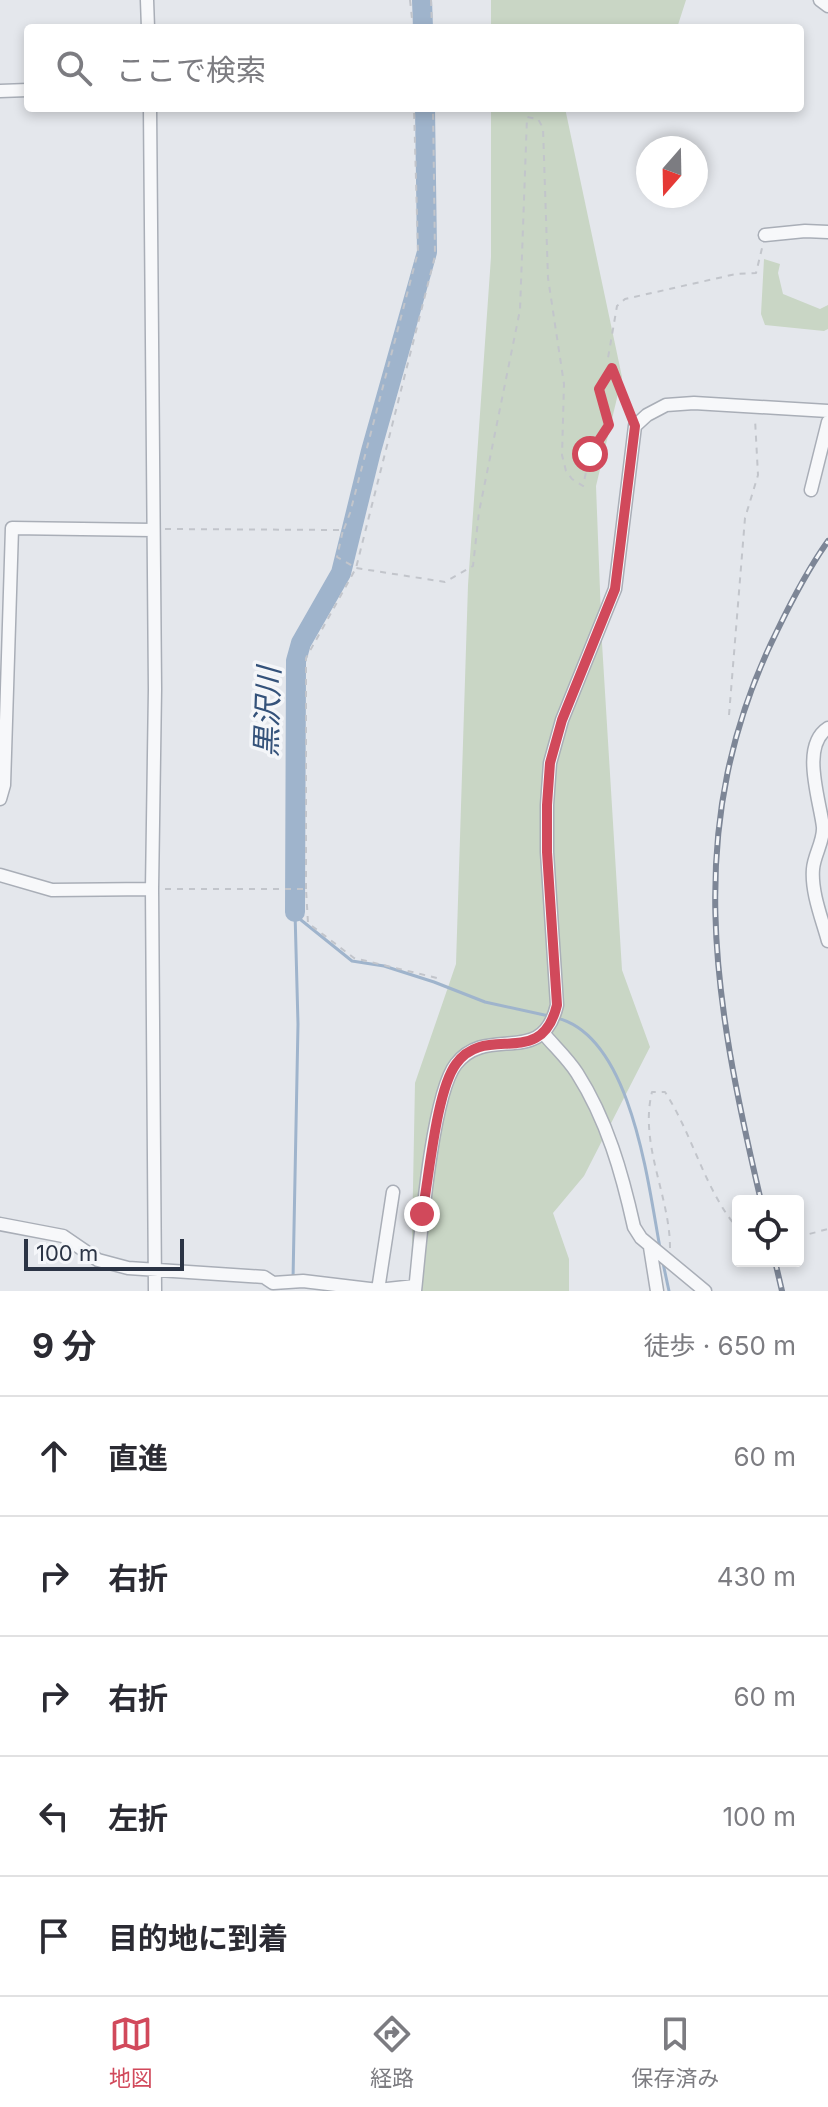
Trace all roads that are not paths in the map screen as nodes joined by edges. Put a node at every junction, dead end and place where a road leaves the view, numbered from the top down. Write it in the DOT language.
graph roads {
  1 [pos="147,0"];
  2 [pos="820,0"];
  3 [pos="828,6"];
  4 [pos="148,24"];
  5 [pos="24,90"];
  6 [pos="0,91"];
  7 [pos="150,112"];
  8 [pos="828,232"];
  9 [pos="765,235"];
  10 [pos="828,411"];
  11 [pos="828,422"];
  12 [pos="811,490"];
  13 [pos="152,530"];
  14 [pos="828,728"];
  15 [pos="0,799"];
  16 [pos="0,875"];
  17 [pos="152,889"];
  18 [pos="828,941"];
  19 [pos="544,1034"];
  20 [pos="393,1192"];
  21 [pos="0,1224"];
  22 [pos="652,1248"];
  23 [pos="154,1270"];
  24 [pos="288,1286"];
  25 [pos="303,1286"];
  26 [pos="415,1289"];
  27 [pos="378,1290"];
  28 [pos="155,1291"];
  29 [pos="657,1291"];
  30 [pos="705,1291"];
  1 -- 4 [label="street"];
  2 -- 3 [label="street"];
  5 -- 6 [label="street"];
  7 -- 13 [label="street"];
  8 -- 9 [label="street"];
  10 -- 19 [label="street"];
  11 -- 12 [label="street"];
  13 -- 15 [label="street"];
  13 -- 17 [label="street"];
  14 -- 18 [label="street"];
  16 -- 17 [label="street"];
  17 -- 23 [label="street"];
  19 -- 22 [label="street"];
  19 -- 26 [label="street"];
  20 -- 27 [label="street"];
  21 -- 23 [label="street"];
  22 -- 29 [label="street"];
  22 -- 30 [label="street"];
  23 -- 24 [label="street"];
  23 -- 28 [label="street"];
  24 -- 25 [label="street"];
  25 -- 27 [label="street"];
  26 -- 27 [label="street"];
}
